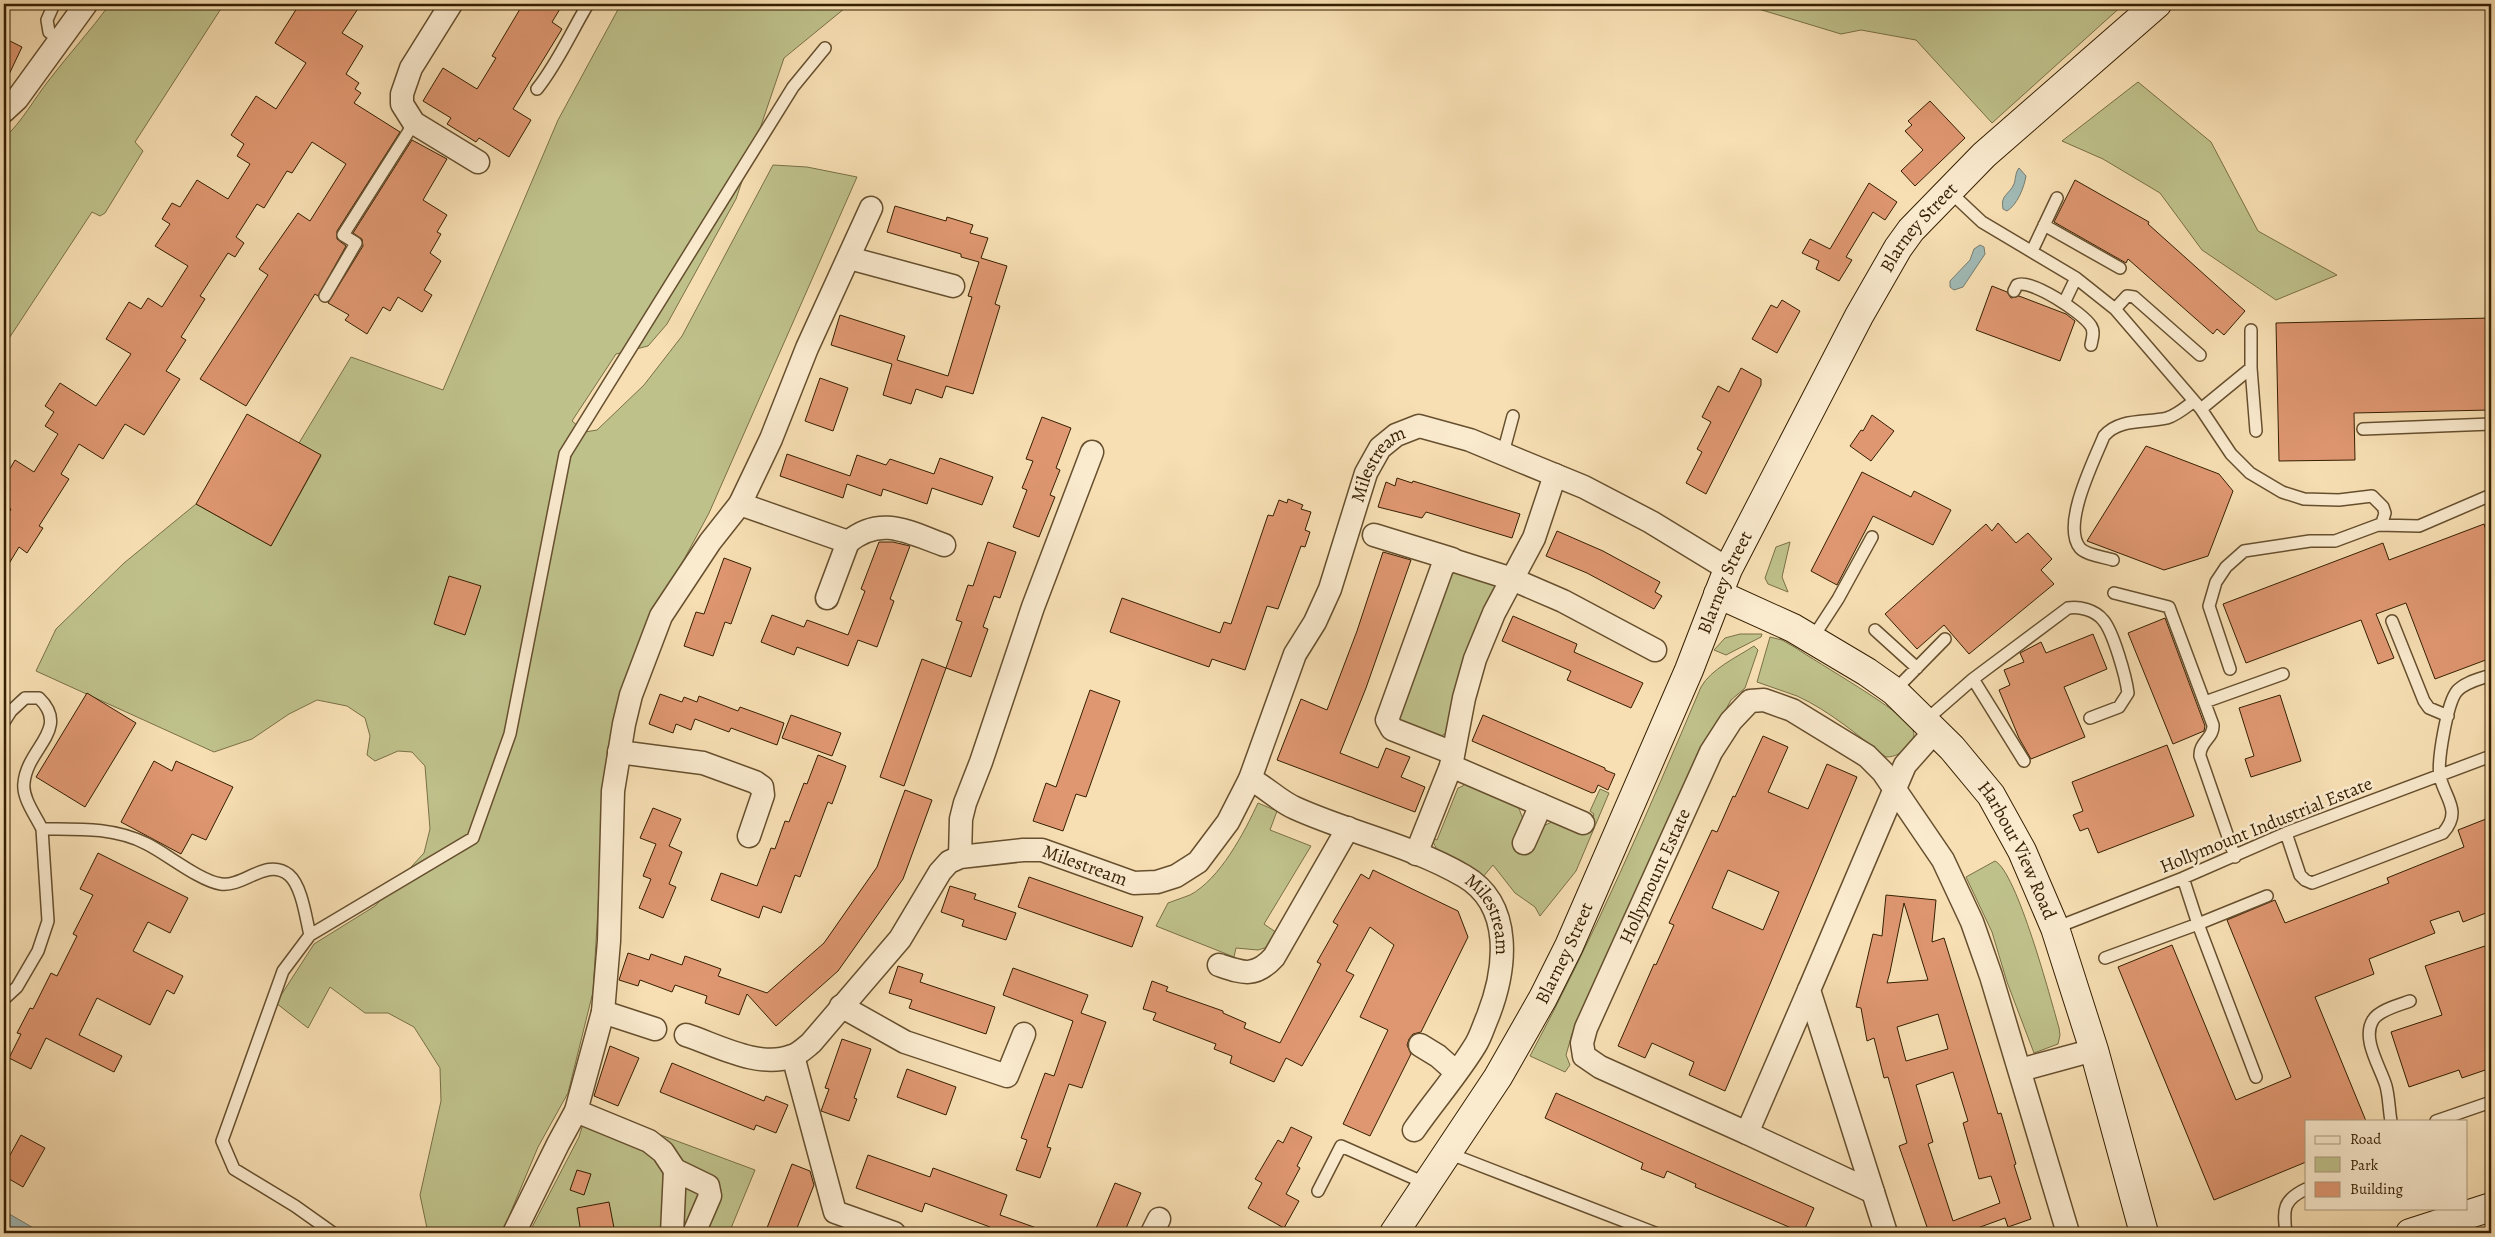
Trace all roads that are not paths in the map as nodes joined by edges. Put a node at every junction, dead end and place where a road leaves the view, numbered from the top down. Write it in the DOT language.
graph roads {
  1 [pos="54,4"];
  2 [pos="86,4"];
  3 [pos="451,4"];
  4 [pos="588,4"];
  5 [pos="2157,4"];
  6 [pos="60,40"];
  7 [pos="825,48"];
  8 [pos="537,89"];
  9 [pos="4,111"];
  10 [pos="414,123"];
  11 [pos="478,162"];
  12 [pos="1949,191"];
  13 [pos="2057,198"];
  14 [pos="871,208"];
  15 [pos="2044,225"];
  16 [pos="2032,250"];
  17 [pos="849,258"];
  18 [pos="2120,268"];
  19 [pos="2076,278"];
  20 [pos="952,286"];
  21 [pos="2014,291"];
  22 [pos="325,296"];
  23 [pos="2064,302"];
  24 [pos="2114,309"];
  25 [pos="2251,330"];
  26 [pos="2091,345"];
  27 [pos="2200,355"];
  28 [pos="2251,368"];
  29 [pos="2198,405"];
  30 [pos="1513,416"];
  31 [pos="2491,424"];
  32 [pos="2363,429"];
  33 [pos="2256,431"];
  34 [pos="1092,452"];
  35 [pos="1503,453"];
  36 [pos="1555,475"];
  37 [pos="2491,495"];
  38 [pos="740,504"];
  39 [pos="2378,525"];
  40 [pos="1374,535"];
  41 [pos="1872,537"];
  42 [pos="848,542"];
  43 [pos="944,545"];
  44 [pos="1452,559"];
  45 [pos="2113,560"];
  46 [pos="1728,569"];
  47 [pos="1512,579"];
  48 [pos="2114,593"];
  49 [pos="1718,594"];
  50 [pos="827,598"];
  51 [pos="2392,621"];
  52 [pos="1875,630"];
  53 [pos="1812,639"];
  54 [pos="1945,639"];
  55 [pos="1655,650"];
  56 [pos="1916,668"];
  57 [pos="2230,670"];
  58 [pos="2283,674"];
  59 [pos="2491,675"];
  60 [pos="1973,679"];
  61 [pos="1894,691"];
  62 [pos="2205,702"];
  63 [pos="2448,716"];
  64 [pos="2090,718"];
  65 [pos="4,722"];
  66 [pos="1931,725"];
  67 [pos="619,752"];
  68 [pos="2491,756"];
  69 [pos="1452,759"];
  70 [pos="2024,761"];
  71 [pos="2440,775"];
  72 [pos="1250,779"];
  73 [pos="1894,790"];
  74 [pos="1540,805"];
  75 [pos="1583,823"];
  76 [pos="1348,828"];
  77 [pos="42,829"];
  78 [pos="2286,833"];
  79 [pos="749,836"];
  80 [pos="1524,843"];
  81 [pos="1416,854"];
  82 [pos="960,856"];
  83 [pos="2235,857"];
  84 [pos="2183,878"];
  85 [pos="2267,896"];
  86 [pos="2198,924"];
  87 [pos="2055,928"];
  88 [pos="310,936"];
  89 [pos="2105,958"];
  90 [pos="1219,965"];
  91 [pos="1809,990"];
  92 [pos="4,999"];
  93 [pos="2410,1001"];
  94 [pos="842,1006"];
  95 [pos="603,1012"];
  96 [pos="655,1029"];
  97 [pos="1024,1034"];
  98 [pos="686,1035"];
  99 [pos="1420,1045"];
  100 [pos="2094,1050"];
  101 [pos="794,1056"];
  102 [pos="2020,1070"];
  103 [pos="1456,1072"];
  104 [pos="2256,1077"];
  105 [pos="2491,1102"];
  106 [pos="576,1112"];
  107 [pos="2390,1120"];
  108 [pos="2439,1120"];
  109 [pos="1414,1130"];
  110 [pos="1747,1133"];
  111 [pos="1448,1153"];
  112 [pos="674,1170"];
  113 [pos="1427,1184"];
  114 [pos="2305,1189"];
  115 [pos="1318,1191"];
  116 [pos="1874,1192"];
  117 [pos="2491,1207"];
  118 [pos="333,1233"];
  119 [pos="514,1233"];
  120 [pos="672,1233"];
  121 [pos="694,1233"];
  122 [pos="894,1233"];
  123 [pos="1394,1233"];
  124 [pos="1655,1233"];
  125 [pos="1886,1233"];
  126 [pos="2068,1233"];
  127 [pos="2144,1233"];
  128 [pos="2286,1233"];
  129 [pos="2410,1233"];
  1 -- 6 [label="lane"];
  2 -- 6 [label="street"];
  3 -- 10 [label="street"];
  4 -- 8 [label="lane"];
  5 -- 12 [label="street, Blarney Street"];
  6 -- 9 [label="street"];
  7 -- 88 [label="lane"];
  10 -- 11 [label="street"];
  10 -- 22 [label="lane"];
  12 -- 16 [label="lane"];
  12 -- 46 [label="street, Blarney Street"];
  13 -- 15 [label="lane"];
  14 -- 17 [label="street"];
  15 -- 16 [label="lane"];
  15 -- 18 [label="lane"];
  16 -- 19 [label="lane"];
  17 -- 20 [label="street"];
  17 -- 38 [label="street"];
  19 -- 23 [label="lane"];
  19 -- 24 [label="lane"];
  21 -- 23 [label="lane"];
  23 -- 26 [label="lane"];
  24 -- 27 [label="lane"];
  24 -- 29 [label="lane"];
  25 -- 28 [label="lane"];
  28 -- 29 [label="lane"];
  28 -- 33 [label="lane"];
  29 -- 39 [label="lane"];
  29 -- 45 [label="lane"];
  30 -- 35 [label="lane"];
  31 -- 32 [label="lane"];
  34 -- 82 [label="street"];
  35 -- 36 [label="street, Milestream"];
  35 -- 72 [label="street, Milestream"];
  36 -- 46 [label="street, Milestream"];
  36 -- 47 [label="street"];
  37 -- 39 [label="lane"];
  38 -- 42 [label="street"];
  38 -- 67 [label="street"];
  39 -- 57 [label="lane"];
  40 -- 44 [label="street"];
  41 -- 53 [label="lane"];
  42 -- 43 [label="street"];
  42 -- 50 [label="street"];
  44 -- 47 [label="street"];
  44 -- 69 [label="street"];
  46 -- 49 [label="street, Blarney Street"];
  47 -- 55 [label="street"];
  47 -- 69 [label="street"];
  48 -- 62 [label="lane"];
  49 -- 53 [label="street, Harbour View Road"];
  49 -- 111 [label="street, Blarney Street"];
  51 -- 63 [label="lane"];
  52 -- 56 [label="lane"];
  53 -- 61 [label="street, Harbour View Road"];
  54 -- 56 [label="lane"];
  56 -- 61 [label="lane"];
  58 -- 62 [label="lane"];
  59 -- 63 [label="lane"];
  60 -- 64 [label="lane"];
  60 -- 66 [label="lane"];
  60 -- 70 [label="lane"];
  61 -- 66 [label="street, Harbour View Road"];
  62 -- 83 [label="lane"];
  63 -- 71 [label="lane"];
  65 -- 77 [label="lane"];
  66 -- 73 [label="street"];
  66 -- 87 [label="street, Harbour View Road"];
  67 -- 79 [label="street"];
  67 -- 95 [label="street"];
  68 -- 71 [label="lane, Hollymount Industrial Estate"];
  69 -- 74 [label="street"];
  69 -- 81 [label="street"];
  71 -- 78 [label="lane, Hollymount Industrial Estate"];
  71 -- 78 [label="lane"];
  72 -- 76 [label="street, Milestream"];
  72 -- 82 [label="street, Milestream"];
  73 -- 91 [label="street"];
  73 -- 102 [label="street, Hollymount Estate"];
  73 -- 110 [label="street, Hollymount Estate"];
  74 -- 75 [label="street"];
  74 -- 80 [label="street"];
  76 -- 81 [label="street, Milestream"];
  76 -- 90 [label="street"];
  77 -- 88 [label="lane"];
  77 -- 92 [label="lane"];
  78 -- 83 [label="lane, Hollymount Industrial Estate"];
  81 -- 103 [label="street, Milestream"];
  82 -- 94 [label="street"];
  83 -- 84 [label="lane, Hollymount Industrial Estate"];
  84 -- 86 [label="lane"];
  84 -- 87 [label="lane, Hollymount Industrial Estate"];
  85 -- 86 [label="lane"];
  86 -- 89 [label="lane"];
  86 -- 104 [label="lane"];
  87 -- 100 [label="street, Harbour View Road"];
  88 -- 118 [label="lane"];
  91 -- 110 [label="street"];
  91 -- 116 [label="street"];
  93 -- 107 [label="lane"];
  94 -- 97 [label="street"];
  94 -- 101 [label="street"];
  95 -- 96 [label="street"];
  95 -- 106 [label="street"];
  98 -- 101 [label="street"];
  99 -- 103 [label="street"];
  100 -- 102 [label="street"];
  100 -- 127 [label="street, Harbour View Road"];
  101 -- 122 [label="street"];
  102 -- 126 [label="street, Hollymount Estate"];
  103 -- 109 [label="street, Milestream"];
  105 -- 108 [label="lane"];
  106 -- 112 [label="street"];
  106 -- 119 [label="street"];
  110 -- 116 [label="street, Hollymount Estate"];
  111 -- 113 [label="street, Blarney Street"];
  111 -- 124 [label="lane"];
  112 -- 120 [label="street"];
  112 -- 121 [label="street"];
  113 -- 115 [label="lane"];
  113 -- 123 [label="street, Blarney Street"];
  114 -- 128 [label="lane"];
  116 -- 125 [label="street"];
  117 -- 129 [label="street"];
}
